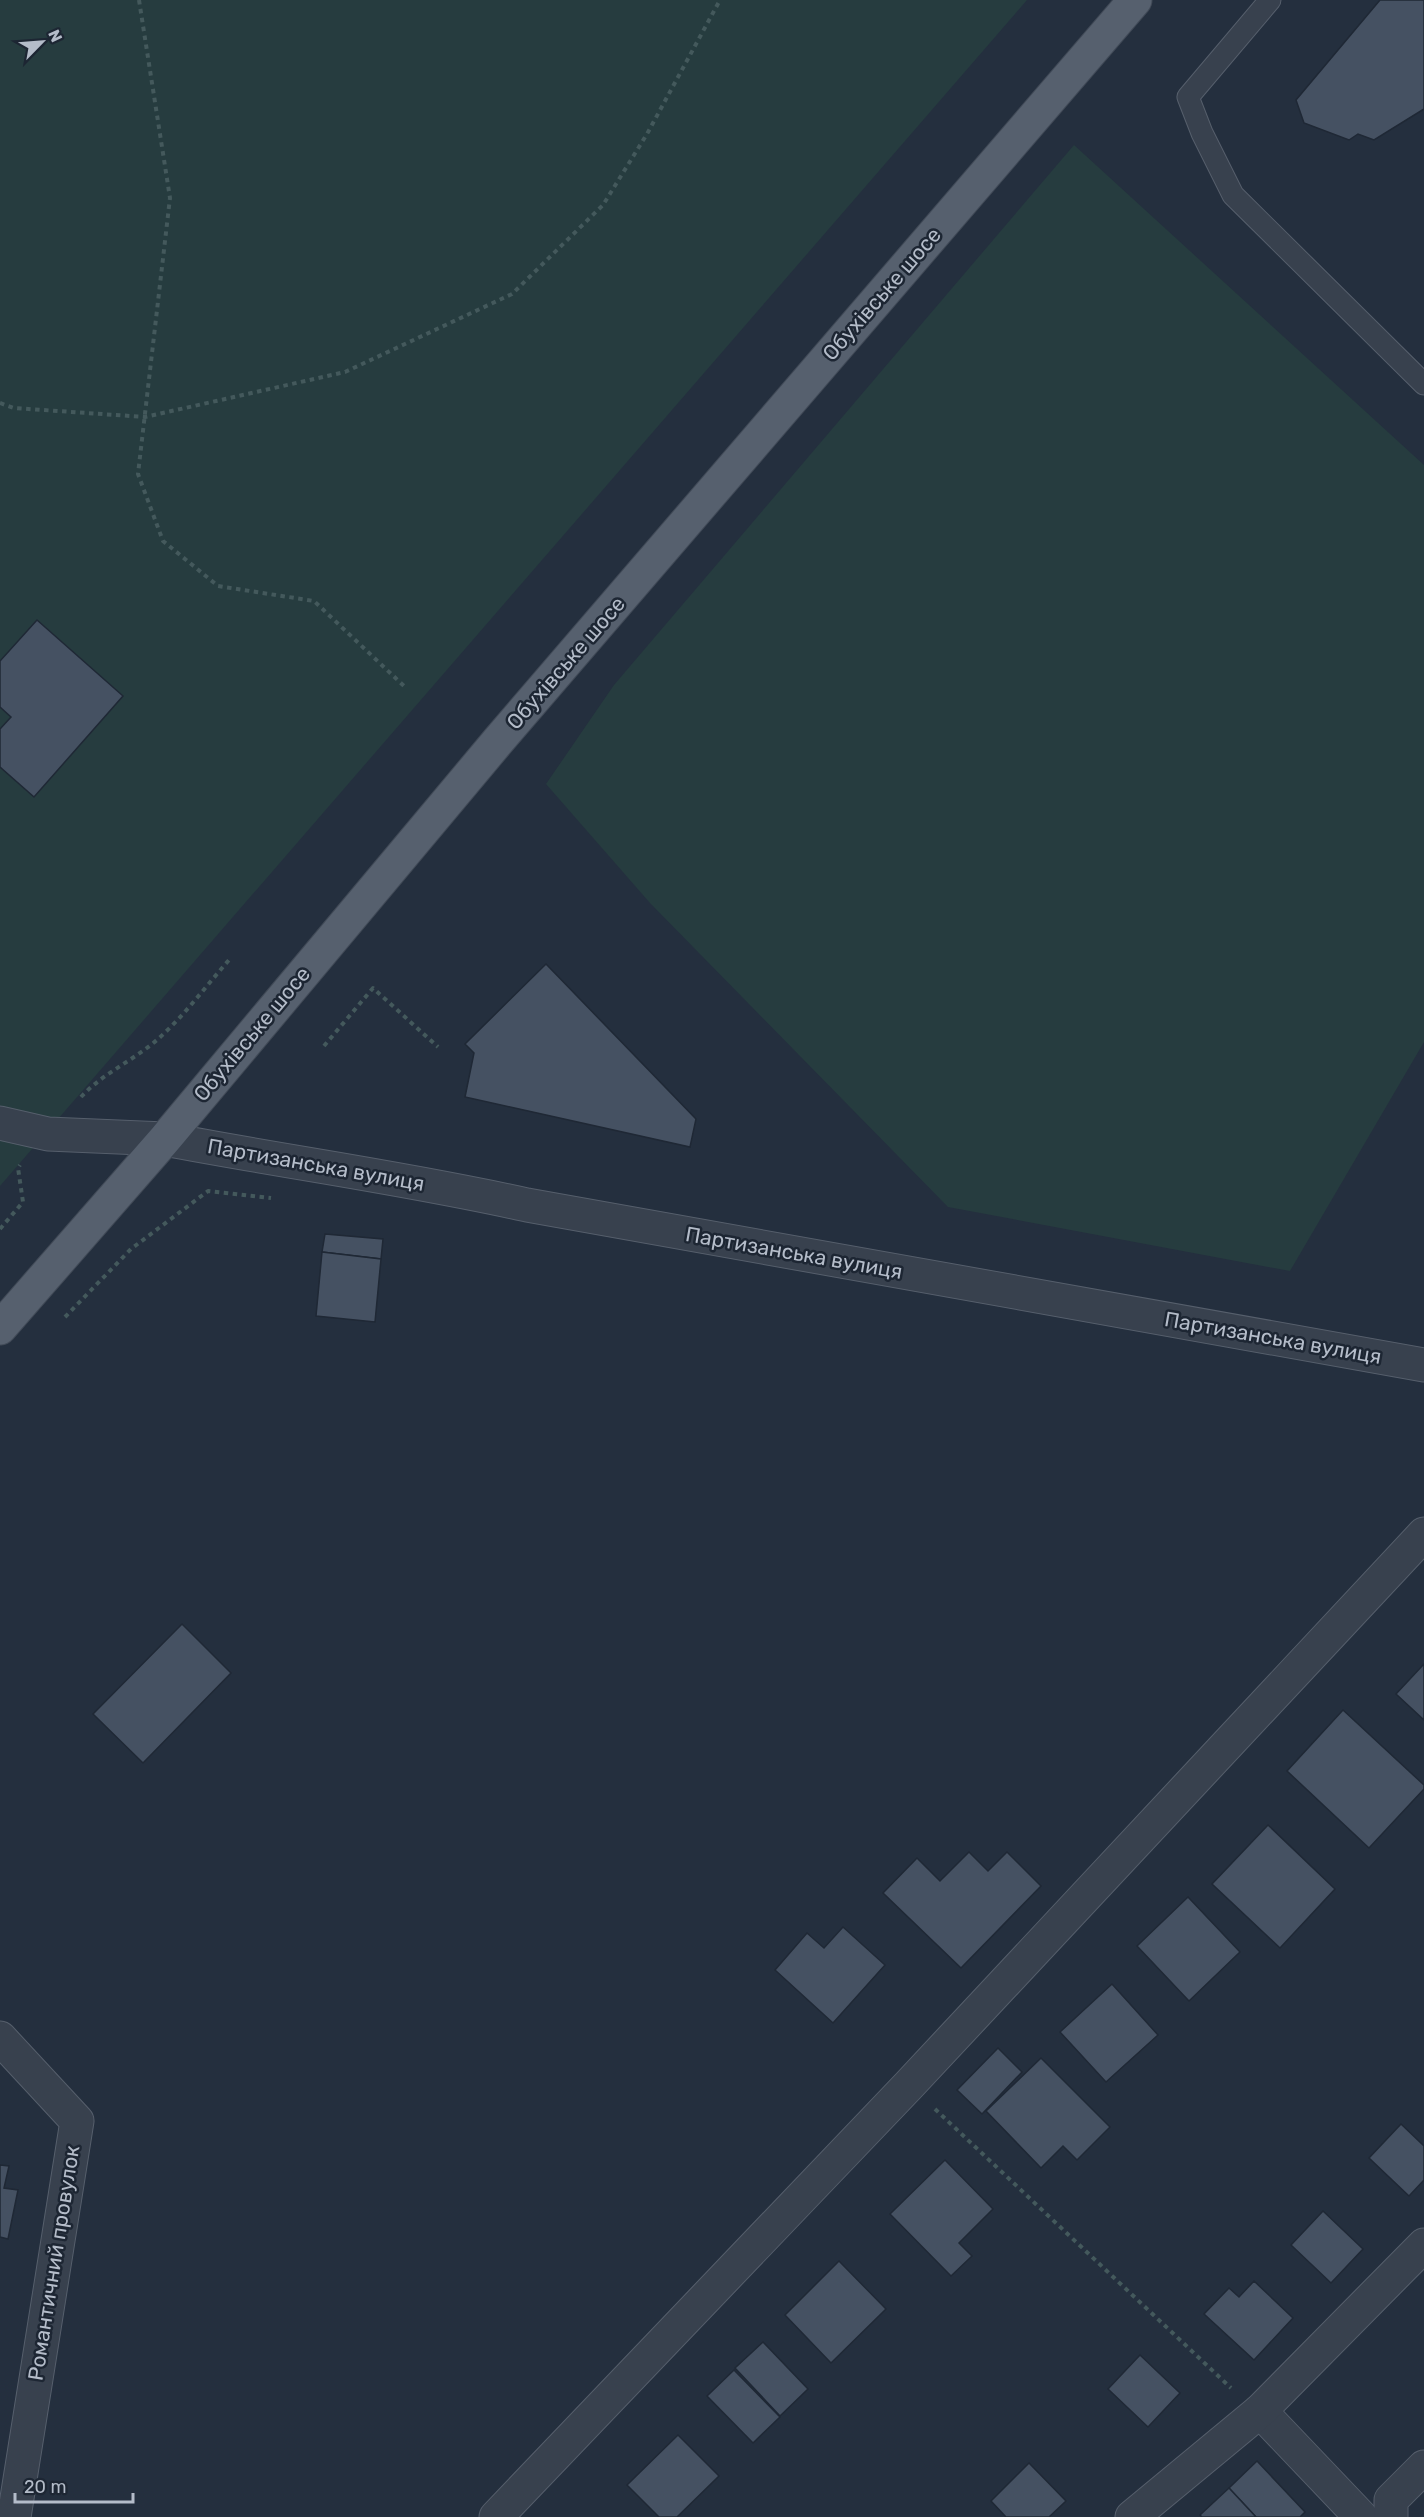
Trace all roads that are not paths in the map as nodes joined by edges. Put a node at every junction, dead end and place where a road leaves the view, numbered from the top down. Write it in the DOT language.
graph roads {
  1 [pos="1135,0"];
  2 [pos="1270,0"];
  3 [pos="1424,384"];
  4 [pos="0,1123"];
  5 [pos="165,1139"];
  6 [pos="0,1328"];
  7 [pos="1424,1365"];
  8 [pos="1424,1534"];
  9 [pos="0,2038"];
  10 [pos="1424,2245"];
  11 [pos="1260,2411"];
  12 [pos="1424,2468"];
  13 [pos="14,2517"];
  14 [pos="496,2517"];
  15 [pos="1132,2517"];
  16 [pos="1361,2517"];
  17 [pos="1391,2517"];
  1 -- 5 [label="main road, Обухівське шосе"];
  2 -- 3 [label="lane"];
  4 -- 5 [label="street, Партизанська вулиця"];
  5 -- 6 [label="main road, Обухівське шосе"];
  5 -- 7 [label="street, Партизанська вулиця"];
  8 -- 14 [label="street"];
  9 -- 13 [label="street, Романтичний провулок"];
  10 -- 11 [label="street"];
  11 -- 15 [label="street"];
  11 -- 16 [label="street"];
  12 -- 17 [label="street"];
}
